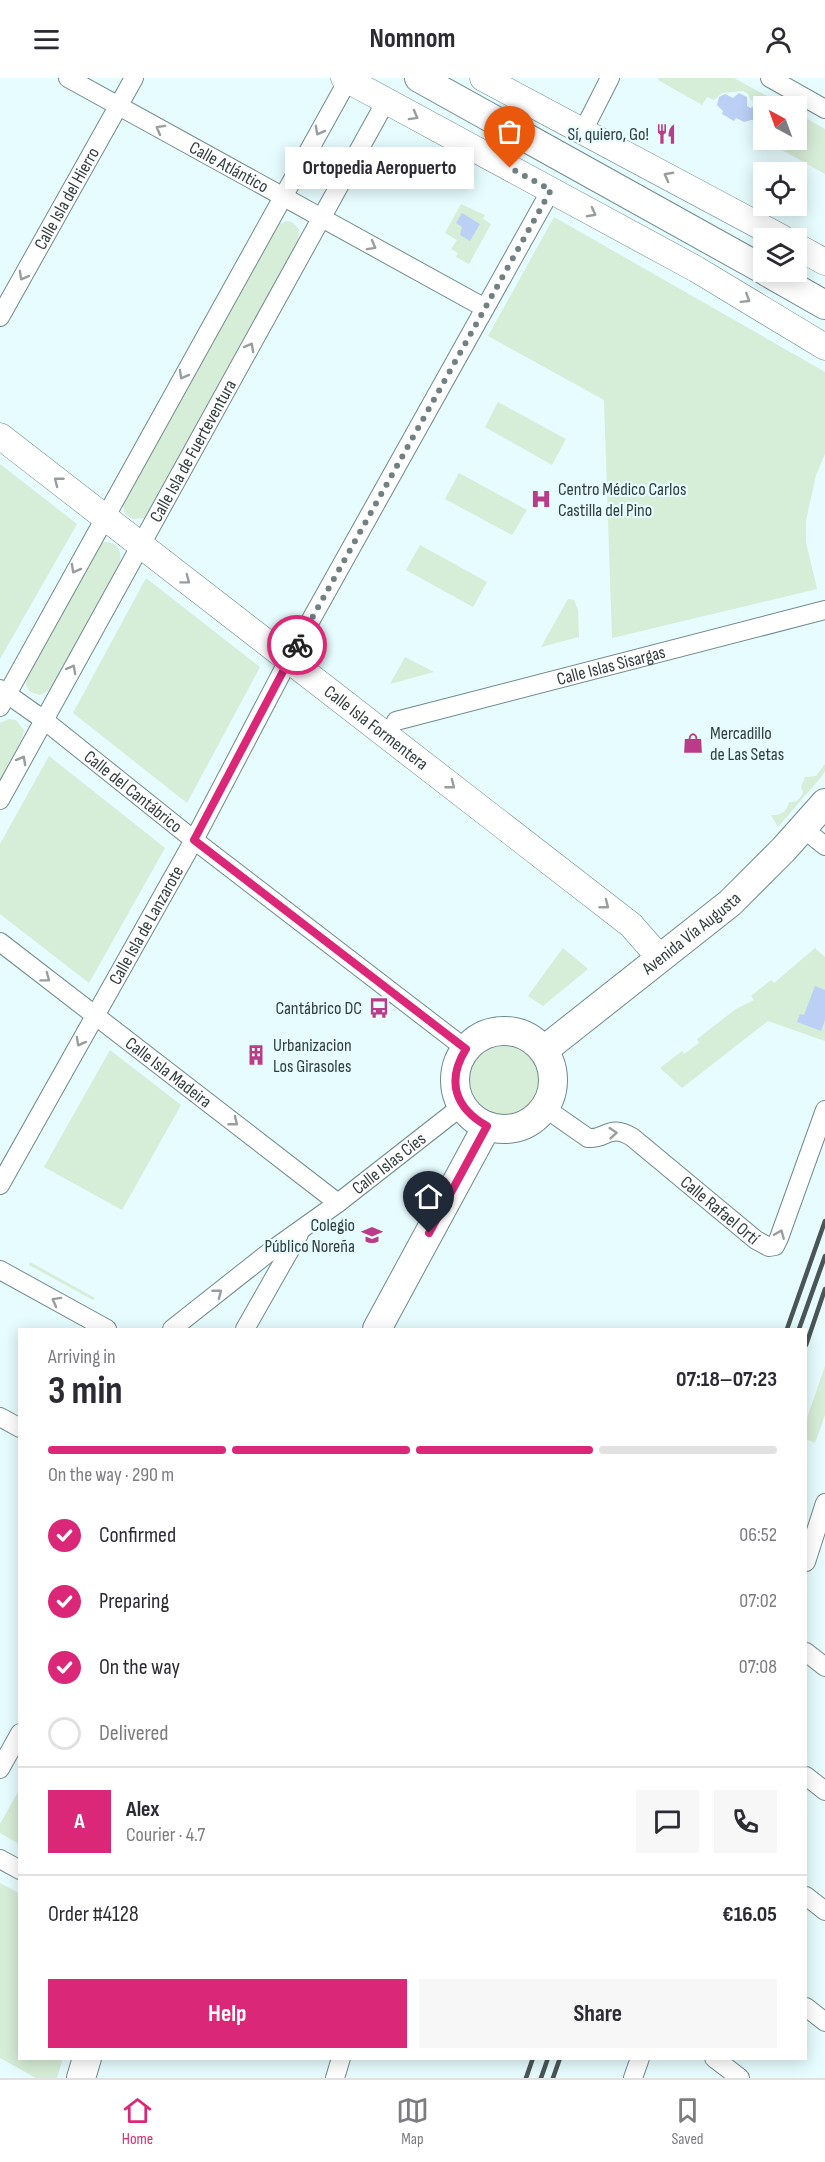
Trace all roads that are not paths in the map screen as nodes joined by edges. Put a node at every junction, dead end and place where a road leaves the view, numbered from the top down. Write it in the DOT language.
graph roads {
  1 [pos="68,78"];
  2 [pos="134,78"];
  3 [pos="419,78"];
  4 [pos="610,78"];
  5 [pos="770,78"];
  6 [pos="346,79"];
  7 [pos="486,80"];
  8 [pos="386,101"];
  9 [pos="118,106"];
  10 [pos="825,109"];
  11 [pos="498,121"];
  12 [pos="583,131"];
  13 [pos="449,135"];
  14 [pos="551,190"];
  15 [pos="283,197"];
  16 [pos="720,204"];
  17 [pos="321,218"];
  18 [pos="764,228"];
  19 [pos="702,234"];
  20 [pos="807,252"];
  21 [pos="825,262"];
  22 [pos="753,264"];
  23 [pos="696,269"];
  24 [pos="784,282"];
  25 [pos="825,305"];
  26 [pos="485,308"];
  27 [pos="0,318"];
  28 [pos="825,347"];
  29 [pos="0,436"];
  30 [pos="104,518"];
  31 [pos="140,545"];
  32 [pos="825,598"];
  33 [pos="825,610"];
  34 [pos="592,658"];
  35 [pos="289,659"];
  36 [pos="2,697"];
  37 [pos="44,720"];
  38 [pos="396,722"];
  39 [pos="0,800"];
  40 [pos="825,803"];
  41 [pos="814,837"];
  42 [pos="194,840"];
  43 [pos="0,942"];
  44 [pos="660,958"];
  45 [pos="95,1015"];
  46 [pos="466,1049"];
  47 [pos="544,1050"];
  48 [pos="462,1106"];
  49 [pos="544,1108"];
  50 [pos="825,1110"];
  51 [pos="487,1126"];
  52 [pos="0,1185"];
  53 [pos="338,1203"];
  54 [pos="301,1231"];
  55 [pos="0,1270"];
  56 [pos="105,1328"];
  57 [pos="173,1328"];
  58 [pos="246,1328"];
  59 [pos="378,1328"];
  60 [pos="0,1417"];
  61 [pos="18,1427"];
  62 [pos="825,1503"];
  63 [pos="821,1529"];
  64 [pos="807,1560"];
  65 [pos="807,1653"];
  66 [pos="825,1667"];
  67 [pos="18,1737"];
  68 [pos="0,1769"];
  69 [pos="807,1777"];
  70 [pos="825,1791"];
  71 [pos="0,1859"];
  72 [pos="18,1869"];
  73 [pos="807,1897"];
  74 [pos="825,1911"];
  75 [pos="807,2008"];
  76 [pos="825,2022"];
  77 [pos="86,2060"];
  78 [pos="340,2060"];
  79 [pos="639,2060"];
  80 [pos="717,2060"];
  81 [pos="81,2078"];
  82 [pos="335,2078"];
  83 [pos="633,2078"];
  84 [pos="740,2078"];
  1 -- 9 [label="street, Calle Atlántico"];
  2 -- 9 [label="street, Calle Isla del Hierro"];
  3 -- 11 [label="main road"];
  4 -- 12 [label="street"];
  5 -- 10 [label="street"];
  6 -- 8 [label="street"];
  6 -- 15 [label="street, one-way"];
  7 -- 11 [label="street"];
  7 -- 12 [label="street"];
  8 -- 13 [label="street, one-way"];
  8 -- 17 [label="street, Calle Isla de Fuerteventura"];
  15 -- 9 [label="street, Calle Atlántico, one-way"];
  9 -- 27 [label="street, Calle Isla del Hierro, one-way"];
  11 -- 13 [label="street"];
  11 -- 19 [label="main road"];
  16 -- 12 [label="street, one-way"];
  13 -- 14 [label="street"];
  14 -- 23 [label="street, one-way"];
  14 -- 26 [label="street, Calle Isla de Lanzarote"];
  15 -- 17 [label="street, Calle Atlántico"];
  15 -- 30 [label="street, one-way"];
  16 -- 18 [label="street"];
  16 -- 19 [label="street"];
  17 -- 26 [label="street, Calle Atlántico, one-way"];
  31 -- 17 [label="street, Calle Isla de Fuerteventura, one-way"];
  19 -- 22 [label="main road"];
  19 -- 23 [label="street"];
  20 -- 21 [label="street"];
  23 -- 28 [label="street, one-way"];
  24 -- 25 [label="main road"];
  26 -- 35 [label="street, Calle Isla de Lanzarote"];
  30 -- 29 [label="street, Calle Isla Formentera, one-way"];
  30 -- 31 [label="street, Calle Isla Formentera"];
  30 -- 36 [label="street, one-way"];
  31 -- 35 [label="street, Calle Isla Formentera, one-way"];
  37 -- 31 [label="street, Calle Isla de Fuerteventura, one-way"];
  32 -- 34 [label="street, Calle Islas Sisargas"];
  33 -- 38 [label="street, Calle Islas Sisargas"];
  35 -- 42 [label="street, Calle Isla de Lanzarote"];
  35 -- 44 [label="street, Calle Isla Formentera, one-way"];
  36 -- 37 [label="street, Calle del Cantábrico"];
  39 -- 37 [label="street, Calle Isla de Fuerteventura, one-way"];
  37 -- 42 [label="street, Calle del Cantábrico"];
  40 -- 41 [label="main road, Avenida Vía Augusta"];
  41 -- 44 [label="main road, Avenida Vía Augusta"];
  42 -- 45 [label="street, Calle Isla de Lanzarote"];
  42 -- 46 [label="street, Calle del Cantábrico"];
  43 -- 45 [label="street, Calle Isla Madeira, one-way"];
  44 -- 47 [label="main road, Avenida Vía Augusta"];
  45 -- 52 [label="street, Calle Isla de Lanzarote, one-way"];
  45 -- 53 [label="street, Calle Isla Madeira, one-way"];
  46 -- 47 [label="main road"];
  46 -- 48 [label="main road"];
  47 -- 49 [label="main road"];
  48 -- 51 [label="main road"];
  48 -- 53 [label="street, Calle Islas Cíes"];
  49 -- 50 [label="street, Calle Rafael Ortí, one-way"];
  49 -- 51 [label="main road"];
  51 -- 59 [label="main road"];
  53 -- 54 [label="street, Calle Islas Cíes"];
  57 -- 54 [label="street, Calle Islas Cíes, one-way"];
  54 -- 58 [label="street"];
  56 -- 55 [label="street, one-way"];
  60 -- 61 [label="street"];
  62 -- 63 [label="street"];
  63 -- 64 [label="street"];
  65 -- 66 [label="street"];
  67 -- 68 [label="street"];
  69 -- 70 [label="street"];
  71 -- 72 [label="street"];
  73 -- 74 [label="street"];
  75 -- 76 [label="street"];
  77 -- 81 [label="main road"];
  78 -- 82 [label="street"];
  79 -- 83 [label="street"];
  80 -- 84 [label="street"];
}
